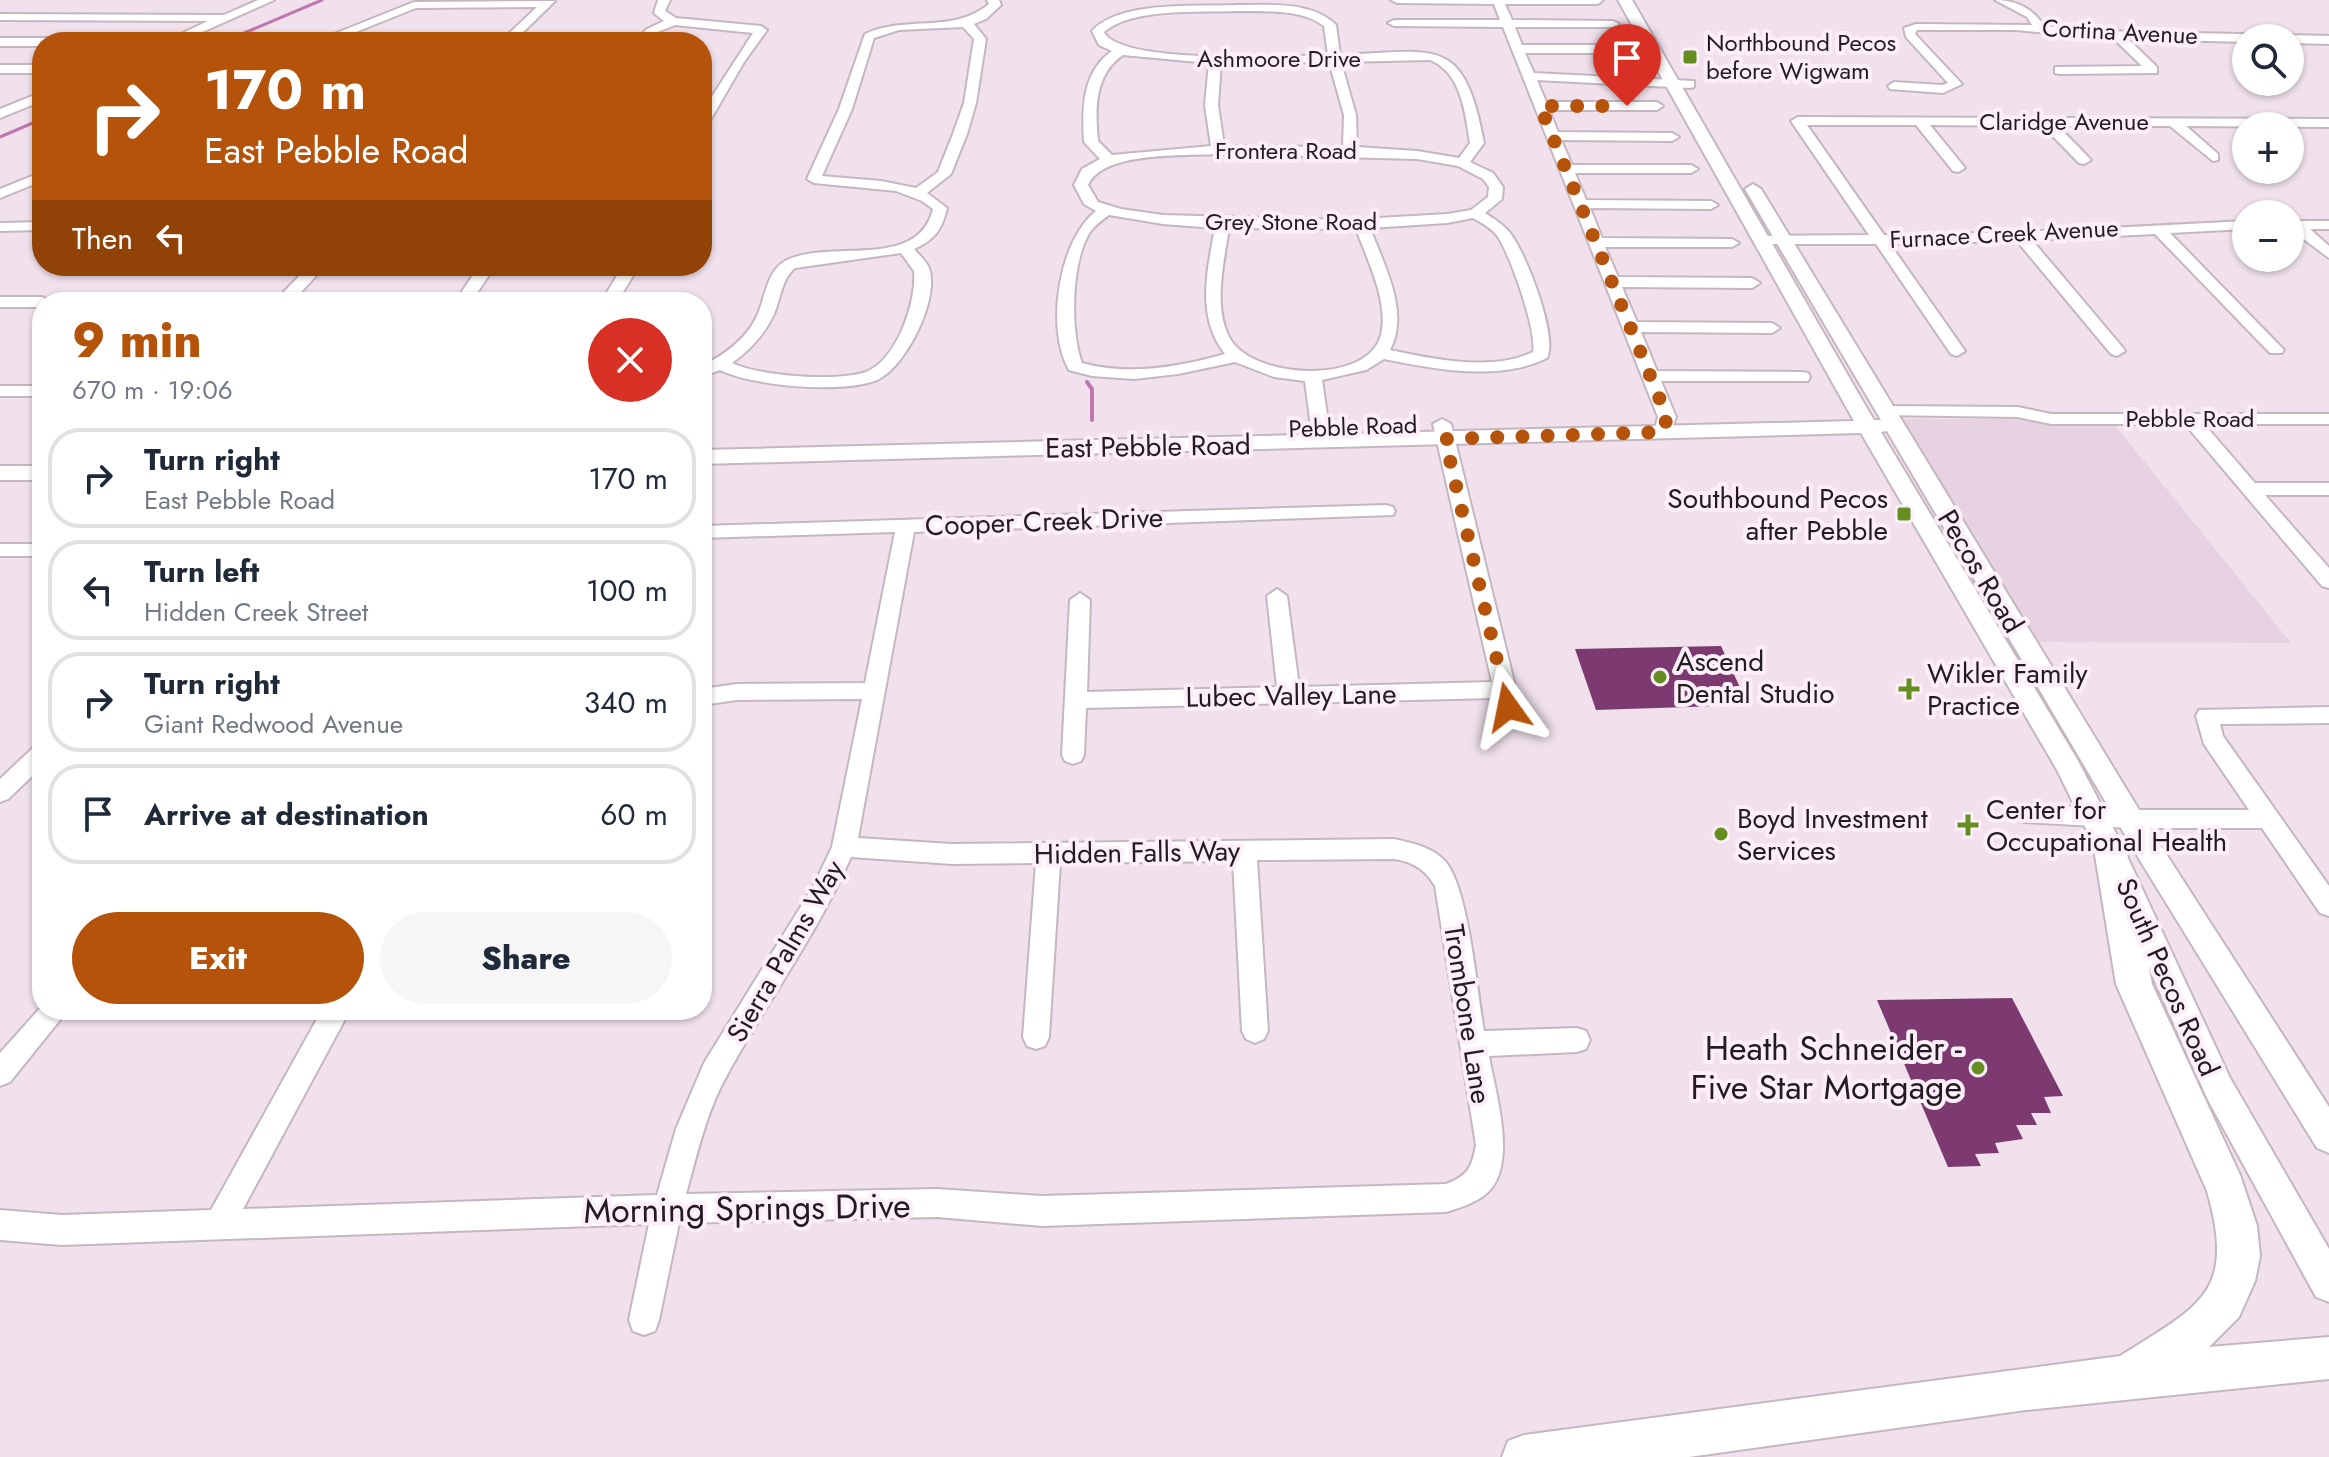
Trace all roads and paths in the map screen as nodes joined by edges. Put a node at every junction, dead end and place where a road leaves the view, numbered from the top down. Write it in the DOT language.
graph roads {
  1 [pos="268,0"];
  2 [pos="664,0"];
  3 [pos="993,0"];
  4 [pos="1397,0"];
  5 [pos="1498,0"];
  6 [pos="1625,0"];
  7 [pos="1641,0"];
  8 [pos="2001,0"];
  9 [pos="1598,1"];
  10 [pos="548,2"];
  11 [pos="1321,3"];
  12 [pos="1219,4"];
  13 [pos="1106,5"];
  14 [pos="1307,12"];
  15 [pos="1123,16"];
  16 [pos="0,17"];
  17 [pos="225,18"];
  18 [pos="673,21"];
  19 [pos="965,22"];
  20 [pos="1394,23"];
  21 [pos="1507,24"];
  22 [pos="1613,24"];
  23 [pos="2040,29"];
  24 [pos="193,32"];
  25 [pos="344,32"];
  26 [pos="516,32"];
  27 [pos="650,32"];
  28 [pos="2118,36"];
  29 [pos="2228,37"];
  30 [pos="2232,40"];
  31 [pos="2329,40"];
  32 [pos="0,42"];
  33 [pos="32,42"];
  34 [pos="1518,49"];
  35 [pos="1626,49"];
  36 [pos="1120,51"];
  37 [pos="1216,60"];
  38 [pos="1335,61"];
  39 [pos="0,69"];
  40 [pos="32,69"];
  41 [pos="2059,70"];
  42 [pos="1529,76"];
  43 [pos="1682,84"];
  44 [pos="1894,86"];
  45 [pos="0,99"];
  46 [pos="32,99"];
  47 [pos="32,101"];
  48 [pos="712,106"];
  49 [pos="1540,106"];
  50 [pos="1657,106"];
  51 [pos="0,114"];
  52 [pos="1920,122"];
  53 [pos="2047,122"];
  54 [pos="2174,123"];
  55 [pos="2305,123"];
  56 [pos="2329,123"];
  57 [pos="1553,136"];
  58 [pos="1672,137"];
  59 [pos="2329,142"];
  60 [pos="1218,150"];
  61 [pos="1350,151"];
  62 [pos="2213,157"];
  63 [pos="1109,160"];
  64 [pos="2084,160"];
  65 [pos="1462,163"];
  66 [pos="1958,168"];
  67 [pos="1565,169"];
  68 [pos="1691,169"];
  69 [pos="32,180"];
  70 [pos="918,193"];
  71 [pos="0,194"];
  72 [pos="1580,204"];
  73 [pos="1711,205"];
  74 [pos="1106,210"];
  75 [pos="1476,213"];
  76 [pos="1223,223"];
  77 [pos="1361,224"];
  78 [pos="2232,225"];
  79 [pos="2304,225"];
  80 [pos="2329,225"];
  81 [pos="32,226"];
  82 [pos="0,227"];
  83 [pos="2156,227"];
  84 [pos="2304,234"];
  85 [pos="2021,236"];
  86 [pos="1762,240"];
  87 [pos="1784,240"];
  88 [pos="1879,240"];
  89 [pos="1595,242"];
  90 [pos="1732,243"];
  91 [pos="903,247"];
  92 [pos="2329,254"];
  93 [pos="308,276"];
  94 [pos="1610,282"];
  95 [pos="1752,283"];
  96 [pos="292,292"];
  97 [pos="0,302"];
  98 [pos="32,302"];
  99 [pos="1629,327"];
  100 [pos="1772,328"];
  101 [pos="2276,350"];
  102 [pos="1957,351"];
  103 [pos="2117,351"];
  104 [pos="1381,353"];
  105 [pos="1237,356"];
  106 [pos="721,364"];
  107 [pos="712,368"];
  108 [pos="1649,376"];
  109 [pos="1313,377"];
  110 [pos="1802,377"];
  111 [pos="0,391"];
  112 [pos="32,391"];
  113 [pos="2189,418"];
  114 [pos="2329,419"];
  115 [pos="1876,420"];
  116 [pos="1665,425"];
  117 [pos="1444,431"];
  118 [pos="1321,435"];
  119 [pos="712,443"];
  120 [pos="712,457"];
  121 [pos="0,458"];
  122 [pos="32,458"];
  123 [pos="0,473"];
  124 [pos="32,473"];
  125 [pos="2250,489"];
  126 [pos="2329,489"];
  127 [pos="1386,511"];
  128 [pos="906,525"];
  129 [pos="712,532"];
  130 [pos="0,550"];
  131 [pos="32,550"];
  132 [pos="2329,581"];
  133 [pos="1277,596"];
  134 [pos="1080,600"];
  135 [pos="874,691"];
  136 [pos="1289,695"];
  137 [pos="712,696"];
  138 [pos="1076,700"];
  139 [pos="2329,715"];
  140 [pos="1073,755"];
  141 [pos="32,763"];
  142 [pos="0,793"];
  143 [pos="2025,813"];
  144 [pos="2271,819"];
  145 [pos="2112,828"];
  146 [pos="844,847"];
  147 [pos="1244,851"];
  148 [pos="1049,854"];
  149 [pos="1429,859"];
  150 [pos="2329,906"];
  151 [pos="46,1020"];
  152 [pos="330,1020"];
  153 [pos="1255,1031"];
  154 [pos="1036,1037"];
  155 [pos="1577,1040"];
  156 [pos="1473,1044"];
  157 [pos="0,1073"];
  158 [pos="2329,1137"];
  159 [pos="1486,1174"];
  160 [pos="667,1209"];
  161 [pos="0,1225"];
  162 [pos="219,1225"];
  163 [pos="2329,1284"];
  164 [pos="644,1320"];
  165 [pos="2329,1358"];
  166 [pos="2126,1377"];
  167 [pos="1524,1457"];
  1 -- 17 [label="street"];
  2 -- 18 [label="street"];
  3 -- 19 [label="street"];
  4 -- 5 [label="street"];
  5 -- 9 [label="street"];
  5 -- 21 [label="street"];
  6 -- 43 [label="main road, Pecos Road"];
  7 -- 43 [label="main road, Pecos Road"];
  8 -- 23 [label="street"];
  10 -- 25 [label="street"];
  10 -- 26 [label="street"];
  11 -- 14 [label="street"];
  12 -- 14 [label="street"];
  12 -- 15 [label="street"];
  13 -- 15 [label="street"];
  14 -- 38 [label="street"];
  15 -- 36 [label="street"];
  16 -- 17 [label="street"];
  17 -- 24 [label="street"];
  18 -- 27 [label="street"];
  18 -- 48 [label="street"];
  19 -- 70 [label="street"];
  19 -- 70 [label="street"];
  20 -- 21 [label="street"];
  21 -- 22 [label="street"];
  21 -- 34 [label="street"];
  23 -- 28 [label="street, Cortina Avenue"];
  23 -- 44 [label="street, Cortina Avenue"];
  28 -- 29 [label="street, Cortina Avenue"];
  28 -- 41 [label="street"];
  29 -- 30 [label="street"];
  29 -- 31 [label="street, Cortina Avenue"];
  32 -- 33 [label="street"];
  34 -- 35 [label="street"];
  34 -- 42 [label="street"];
  36 -- 37 [label="street, Ashmoore Drive"];
  36 -- 63 [label="street"];
  37 -- 38 [label="street, Ashmoore Drive"];
  37 -- 60 [label="street"];
  38 -- 61 [label="street"];
  38 -- 65 [label="street, Ashmoore Drive"];
  39 -- 40 [label="street"];
  42 -- 43 [label="street"];
  42 -- 49 [label="street"];
  43 -- 86 [label="main road, Pecos Road"];
  43 -- 87 [label="main road, Pecos Road"];
  45 -- 46 [label="street"];
  47 -- 51 [label="street"];
  49 -- 50 [label="street"];
  49 -- 57 [label="street"];
  52 -- 53 [label="street, Claridge Avenue"];
  52 -- 66 [label="street"];
  52 -- 88 [label="street, Claridge Avenue"];
  53 -- 54 [label="street, Claridge Avenue"];
  53 -- 64 [label="street"];
  54 -- 55 [label="street, Claridge Avenue"];
  54 -- 62 [label="street"];
  55 -- 56 [label="street, Claridge Avenue"];
  55 -- 59 [label="street"];
  57 -- 58 [label="street"];
  57 -- 67 [label="street"];
  60 -- 61 [label="street, Frontera Road"];
  60 -- 63 [label="street, Frontera Road"];
  61 -- 65 [label="street, Frontera Road"];
  63 -- 74 [label="street"];
  65 -- 75 [label="street"];
  67 -- 68 [label="street"];
  67 -- 72 [label="street"];
  69 -- 71 [label="street"];
  70 -- 91 [label="street"];
  72 -- 73 [label="street"];
  72 -- 89 [label="street"];
  74 -- 76 [label="street, Grey Stone Road"];
  74 -- 105 [label="street"];
  75 -- 77 [label="street, Grey Stone Road"];
  75 -- 104 [label="street"];
  76 -- 77 [label="street, Grey Stone Road"];
  76 -- 105 [label="street"];
  77 -- 104 [label="street"];
  78 -- 83 [label="street, Furnace Creek Avenue"];
  79 -- 80 [label="street"];
  81 -- 82 [label="street"];
  83 -- 85 [label="street, Furnace Creek Avenue"];
  83 -- 101 [label="street"];
  84 -- 92 [label="street"];
  85 -- 88 [label="street, Furnace Creek Avenue"];
  85 -- 103 [label="street"];
  86 -- 87 [label="street, Furnace Creek Avenue"];
  86 -- 115 [label="main road, Pecos Road"];
  87 -- 88 [label="street, Furnace Creek Avenue"];
  87 -- 115 [label="main road, Pecos Road"];
  88 -- 102 [label="street"];
  89 -- 90 [label="street"];
  89 -- 94 [label="street"];
  91 -- 106 [label="street"];
  91 -- 106 [label="street"];
  93 -- 96 [label="street"];
  94 -- 95 [label="street"];
  94 -- 99 [label="street"];
  97 -- 98 [label="street"];
  99 -- 100 [label="street"];
  99 -- 108 [label="street"];
  104 -- 109 [label="street"];
  105 -- 109 [label="street"];
  106 -- 107 [label="street"];
  108 -- 110 [label="street"];
  108 -- 116 [label="street"];
  109 -- 118 [label="street"];
  111 -- 112 [label="street"];
  113 -- 114 [label="street, Pebble Road"];
  113 -- 115 [label="street, Pebble Road"];
  113 -- 125 [label="street"];
  115 -- 116 [label="main road, East Pebble Road"];
  115 -- 145 [label="main road, Pecos Road"];
  115 -- 145 [label="main road, South Pecos Road"];
  116 -- 117 [label="main road, East Pebble Road"];
  117 -- 118 [label="main road, East Pebble Road"];
  117 -- 136 [label="street, Lubec Valley Lane"];
  118 -- 119 [label="main road, Pebble Road"];
  118 -- 120 [label="main road, East Pebble Road"];
  121 -- 122 [label="main road"];
  123 -- 124 [label="main road"];
  125 -- 126 [label="street"];
  125 -- 132 [label="street"];
  127 -- 128 [label="street, Cooper Creek Drive"];
  128 -- 129 [label="street, Cooper Creek Drive"];
  128 -- 135 [label="street, Sierra Palms Way"];
  130 -- 131 [label="street"];
  133 -- 136 [label="street"];
  134 -- 138 [label="street"];
  135 -- 137 [label="street"];
  135 -- 146 [label="street, Sierra Palms Way"];
  136 -- 138 [label="street, Lubec Valley Lane"];
  138 -- 140 [label="street"];
  139 -- 144 [label="street"];
  141 -- 142 [label="street"];
  143 -- 145 [label="street"];
  144 -- 145 [label="street"];
  144 -- 150 [label="street"];
  145 -- 158 [label="main road, Pecos Road"];
  145 -- 163 [label="main road, South Pecos Road"];
  145 -- 166 [label="highway"];
  146 -- 148 [label="street, Hidden Falls Way"];
  146 -- 160 [label="street, Sierra Palms Way"];
  147 -- 148 [label="street, Hidden Falls Way"];
  147 -- 149 [label="street, Hidden Falls Way"];
  147 -- 153 [label="street"];
  148 -- 154 [label="street"];
  149 -- 156 [label="street, Trombone Lane"];
  151 -- 157 [label="street"];
  152 -- 162 [label="street"];
  155 -- 156 [label="street"];
  156 -- 159 [label="street, Trombone Lane"];
  159 -- 160 [label="street, Morning Springs Drive"];
  160 -- 162 [label="street, Morning Springs Drive"];
  160 -- 164 [label="street, Sierra Palms Way"];
  161 -- 162 [label="street, Morning Springs Drive"];
  165 -- 166 [label="highway"];
  166 -- 167 [label="highway"];
}
